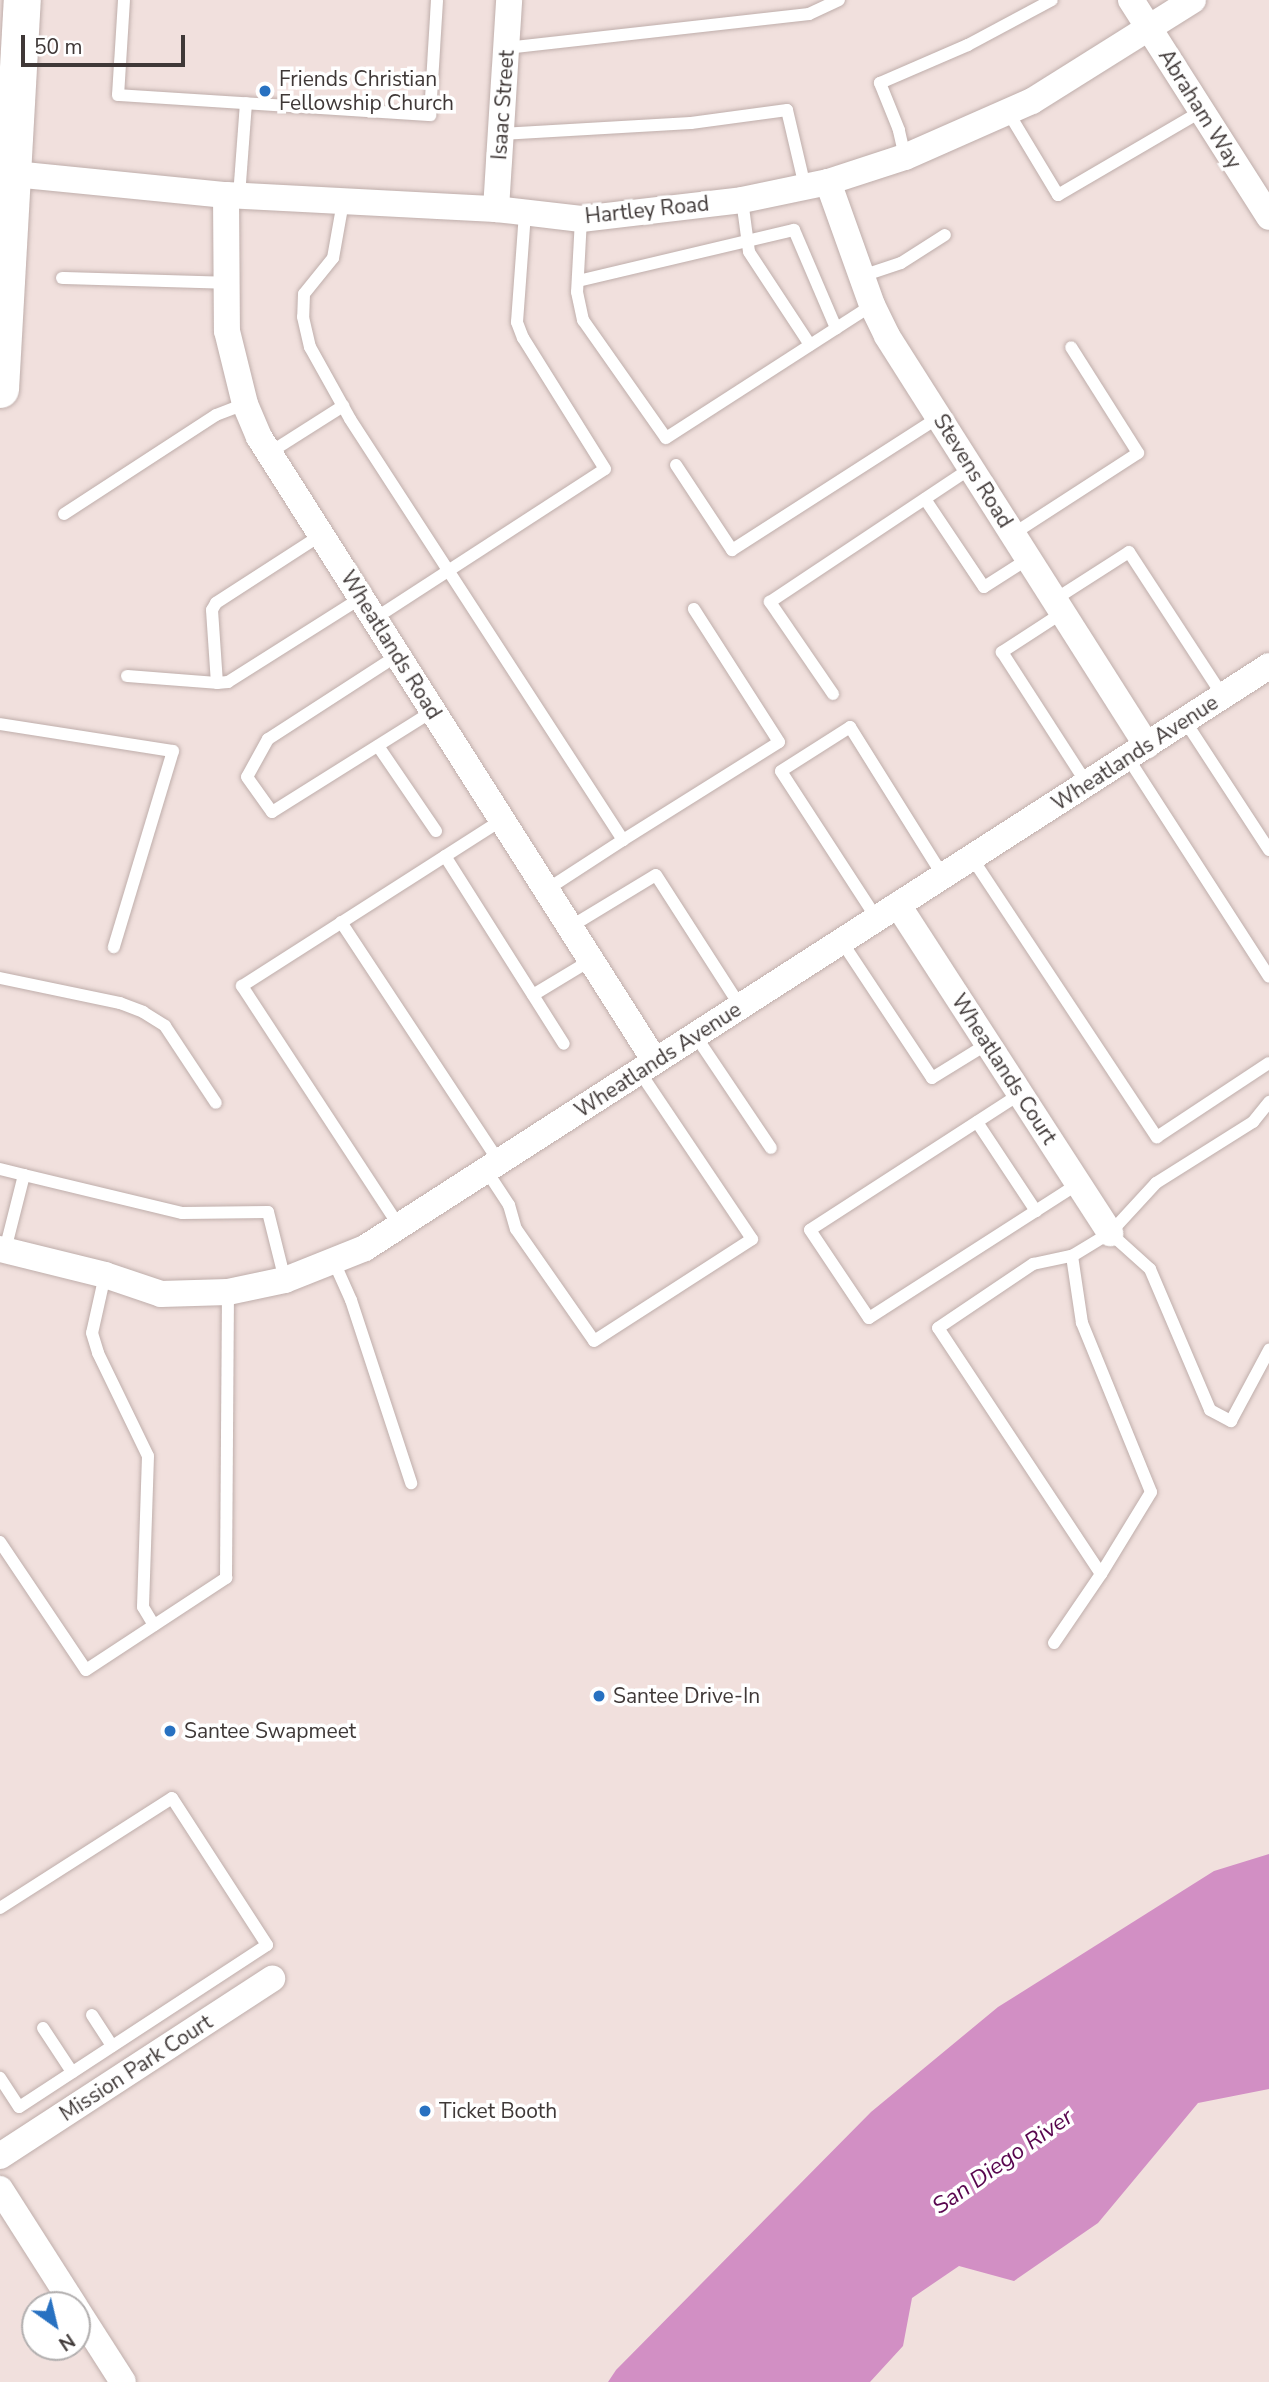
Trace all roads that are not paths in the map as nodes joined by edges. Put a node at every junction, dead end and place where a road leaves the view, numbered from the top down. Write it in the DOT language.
graph roads {
  1 [pos="22,0"];
  2 [pos="124,0"];
  3 [pos="437,0"];
  4 [pos="509,0"];
  5 [pos="839,0"];
  6 [pos="1052,0"];
  7 [pos="1131,0"];
  8 [pos="1193,0"];
  9 [pos="1150,29"];
  10 [pos="506,48"];
  11 [pos="246,103"];
  12 [pos="1202,111"];
  13 [pos="1008,112"];
  14 [pos="501,134"];
  15 [pos="905,157"];
  16 [pos="14,174"];
  17 [pos="817,184"];
  18 [pos="232,196"];
  19 [pos="741,200"];
  20 [pos="343,202"];
  21 [pos="496,209"];
  22 [pos="524,211"];
  23 [pos="1269,217"];
  24 [pos="581,219"];
  25 [pos="945,234"];
  26 [pos="748,241"];
  27 [pos="862,276"];
  28 [pos="62,278"];
  29 [pos="578,281"];
  30 [pos="227,284"];
  31 [pos="872,305"];
  32 [pos="836,328"];
  33 [pos="810,345"];
  34 [pos="1071,348"];
  35 [pos="0,388"];
  36 [pos="245,404"];
  37 [pos="343,406"];
  38 [pos="939,417"];
  39 [pos="269,453"];
  40 [pos="676,465"];
  41 [pos="971,468"];
  42 [pos="925,499"];
  43 [pos="64,513"];
  44 [pos="1013,534"];
  45 [pos="321,535"];
  46 [pos="1028,559"];
  47 [pos="448,570"];
  48 [pos="1058,606"];
  49 [pos="368,608"];
  50 [pos="694,610"];
  51 [pos="398,655"];
  52 [pos="1269,666"];
  53 [pos="127,676"];
  54 [pos="217,683"];
  55 [pos="833,694"];
  56 [pos="1223,696"];
  57 [pos="433,711"];
  58 [pos="1185,721"];
  59 [pos="0,724"];
  60 [pos="378,746"];
  61 [pos="1138,752"];
  62 [pos="1087,784"];
  63 [pos="502,820"];
  64 [pos="436,831"];
  65 [pos="623,841"];
  66 [pos="1269,850"];
  67 [pos="445,856"];
  68 [pos="972,858"];
  69 [pos="943,876"];
  70 [pos="547,890"];
  71 [pos="887,912"];
  72 [pos="341,922"];
  73 [pos="570,927"];
  74 [pos="842,942"];
  75 [pos="114,947"];
  76 [pos="591,960"];
  77 [pos="1269,977"];
  78 [pos="0,978"];
  79 [pos="533,995"];
  80 [pos="740,1006"];
  81 [pos="695,1035"];
  82 [pos="564,1044"];
  83 [pos="987,1044"];
  84 [pos="1269,1063"];
  85 [pos="647,1066"];
  86 [pos="1020,1094"];
  87 [pos="1269,1101"];
  88 [pos="216,1103"];
  89 [pos="978,1122"];
  90 [pos="771,1148"];
  91 [pos="492,1166"];
  92 [pos="0,1169"];
  93 [pos="24,1174"];
  94 [pos="1078,1184"];
  95 [pos="1036,1211"];
  96 [pos="399,1226"];
  97 [pos="1110,1233"];
  98 [pos="2,1249"];
  99 [pos="1072,1256"];
  100 [pos="334,1262"];
  101 [pos="106,1275"];
  102 [pos="285,1280"];
  103 [pos="228,1292"];
  104 [pos="1269,1350"];
  105 [pos="411,1483"];
  106 [pos="0,1542"];
  107 [pos="1101,1574"];
  108 [pos="154,1625"];
  109 [pos="1055,1643"];
  110 [pos="0,1909"];
  111 [pos="272,1979"];
  112 [pos="92,2015"];
  113 [pos="43,2028"];
  114 [pos="112,2046"];
  115 [pos="72,2072"];
  116 [pos="0,2078"];
  117 [pos="0,2156"];
  118 [pos="0,2189"];
  119 [pos="65,2291"];
  120 [pos="91,2332"];
  121 [pos="123,2382"];
  1 -- 16 [label="street"];
  2 -- 11 [label="lane"];
  3 -- 11 [label="lane"];
  4 -- 10 [label="street, Isaac Street"];
  5 -- 10 [label="lane"];
  6 -- 15 [label="lane"];
  7 -- 9 [label="street, Abraham Way"];
  8 -- 9 [label="street, Hartley Road"];
  9 -- 12 [label="street, Abraham Way"];
  9 -- 13 [label="street, Hartley Road"];
  10 -- 14 [label="street, Isaac Street"];
  11 -- 18 [label="lane"];
  12 -- 13 [label="lane"];
  12 -- 23 [label="street, Abraham Way"];
  13 -- 15 [label="street, Hartley Road"];
  14 -- 17 [label="lane"];
  14 -- 21 [label="street, Isaac Street"];
  15 -- 17 [label="street, Hartley Road"];
  16 -- 18 [label="street, Hartley Road"];
  16 -- 35 [label="street"];
  17 -- 19 [label="street, Hartley Road"];
  17 -- 27 [label="street, Stevens Road"];
  18 -- 20 [label="street, Hartley Road"];
  18 -- 30 [label="street, Wheatlands Road"];
  19 -- 24 [label="street, Hartley Road"];
  19 -- 26 [label="lane"];
  20 -- 21 [label="street, Hartley Road"];
  20 -- 37 [label="lane"];
  21 -- 22 [label="street, Hartley Road"];
  22 -- 24 [label="street, Hartley Road"];
  22 -- 47 [label="lane"];
  24 -- 29 [label="lane"];
  25 -- 27 [label="lane"];
  26 -- 29 [label="lane"];
  26 -- 32 [label="lane"];
  26 -- 33 [label="lane"];
  27 -- 31 [label="street, Stevens Road"];
  28 -- 30 [label="lane"];
  29 -- 33 [label="lane"];
  30 -- 36 [label="street, Wheatlands Road"];
  31 -- 32 [label="lane"];
  31 -- 38 [label="street, Stevens Road"];
  32 -- 33 [label="lane"];
  34 -- 44 [label="lane"];
  36 -- 39 [label="street, Wheatlands Road"];
  36 -- 43 [label="lane"];
  37 -- 39 [label="lane"];
  37 -- 47 [label="lane"];
  38 -- 40 [label="lane"];
  38 -- 41 [label="street, Stevens Road"];
  39 -- 45 [label="street, Wheatlands Road"];
  41 -- 42 [label="lane"];
  41 -- 44 [label="street, Stevens Road"];
  42 -- 46 [label="lane"];
  42 -- 55 [label="lane"];
  44 -- 46 [label="street, Stevens Road"];
  45 -- 49 [label="street, Wheatlands Road"];
  45 -- 54 [label="lane"];
  46 -- 48 [label="street, Stevens Road"];
  47 -- 49 [label="lane"];
  47 -- 65 [label="lane"];
  48 -- 56 [label="lane"];
  48 -- 61 [label="street, Stevens Road"];
  48 -- 62 [label="lane"];
  49 -- 51 [label="street, Wheatlands Road"];
  49 -- 54 [label="lane"];
  50 -- 65 [label="lane"];
  51 -- 57 [label="street, Wheatlands Road"];
  51 -- 60 [label="lane"];
  52 -- 56 [label="street, Wheatlands Avenue"];
  53 -- 54 [label="lane"];
  56 -- 58 [label="street, Wheatlands Avenue"];
  57 -- 60 [label="lane"];
  57 -- 63 [label="street, Wheatlands Road"];
  58 -- 61 [label="street, Wheatlands Avenue"];
  58 -- 66 [label="lane"];
  59 -- 75 [label="lane"];
  60 -- 64 [label="lane"];
  61 -- 62 [label="street, Wheatlands Avenue"];
  61 -- 77 [label="lane"];
  62 -- 68 [label="street, Wheatlands Avenue"];
  63 -- 67 [label="lane"];
  63 -- 70 [label="street, Wheatlands Road"];
  65 -- 70 [label="lane"];
  67 -- 72 [label="lane"];
  67 -- 79 [label="lane"];
  68 -- 69 [label="street, Wheatlands Avenue"];
  68 -- 84 [label="lane"];
  69 -- 71 [label="street, Wheatlands Avenue"];
  69 -- 71 [label="lane"];
  70 -- 73 [label="street, Wheatlands Road"];
  71 -- 74 [label="street, Wheatlands Avenue"];
  71 -- 83 [label="street, Wheatlands Court"];
  72 -- 91 [label="lane"];
  72 -- 96 [label="lane"];
  73 -- 76 [label="street, Wheatlands Road"];
  73 -- 80 [label="lane"];
  74 -- 80 [label="street, Wheatlands Avenue"];
  74 -- 83 [label="lane"];
  76 -- 79 [label="lane"];
  76 -- 85 [label="street, Wheatlands Road"];
  78 -- 88 [label="lane"];
  79 -- 82 [label="lane"];
  80 -- 81 [label="street, Wheatlands Avenue"];
  81 -- 85 [label="street, Wheatlands Avenue"];
  81 -- 90 [label="lane"];
  83 -- 86 [label="street, Wheatlands Court"];
  85 -- 91 [label="street, Wheatlands Avenue"];
  85 -- 91 [label="lane"];
  86 -- 89 [label="lane"];
  86 -- 94 [label="street, Wheatlands Court"];
  87 -- 97 [label="lane"];
  89 -- 95 [label="lane"];
  89 -- 95 [label="lane"];
  91 -- 96 [label="street, Wheatlands Avenue"];
  92 -- 93 [label="lane"];
  93 -- 98 [label="lane"];
  93 -- 102 [label="lane"];
  94 -- 95 [label="lane"];
  94 -- 97 [label="street, Wheatlands Court"];
  96 -- 100 [label="street, Wheatlands Avenue"];
  97 -- 99 [label="lane"];
  97 -- 104 [label="lane"];
  98 -- 101 [label="street, Wheatlands Avenue"];
  99 -- 107 [label="lane"];
  99 -- 107 [label="lane"];
  100 -- 102 [label="street, Wheatlands Avenue"];
  100 -- 105 [label="lane"];
  101 -- 103 [label="street, Wheatlands Avenue"];
  101 -- 108 [label="lane"];
  102 -- 103 [label="street, Wheatlands Avenue"];
  103 -- 108 [label="lane"];
  106 -- 108 [label="lane"];
  107 -- 109 [label="lane"];
  110 -- 114 [label="lane"];
  111 -- 117 [label="street, Mission Park Court"];
  112 -- 114 [label="lane"];
  113 -- 115 [label="lane"];
  114 -- 115 [label="lane"];
  115 -- 116 [label="lane"];
  118 -- 119 [label="street"];
  120 -- 121 [label="street"];
}
